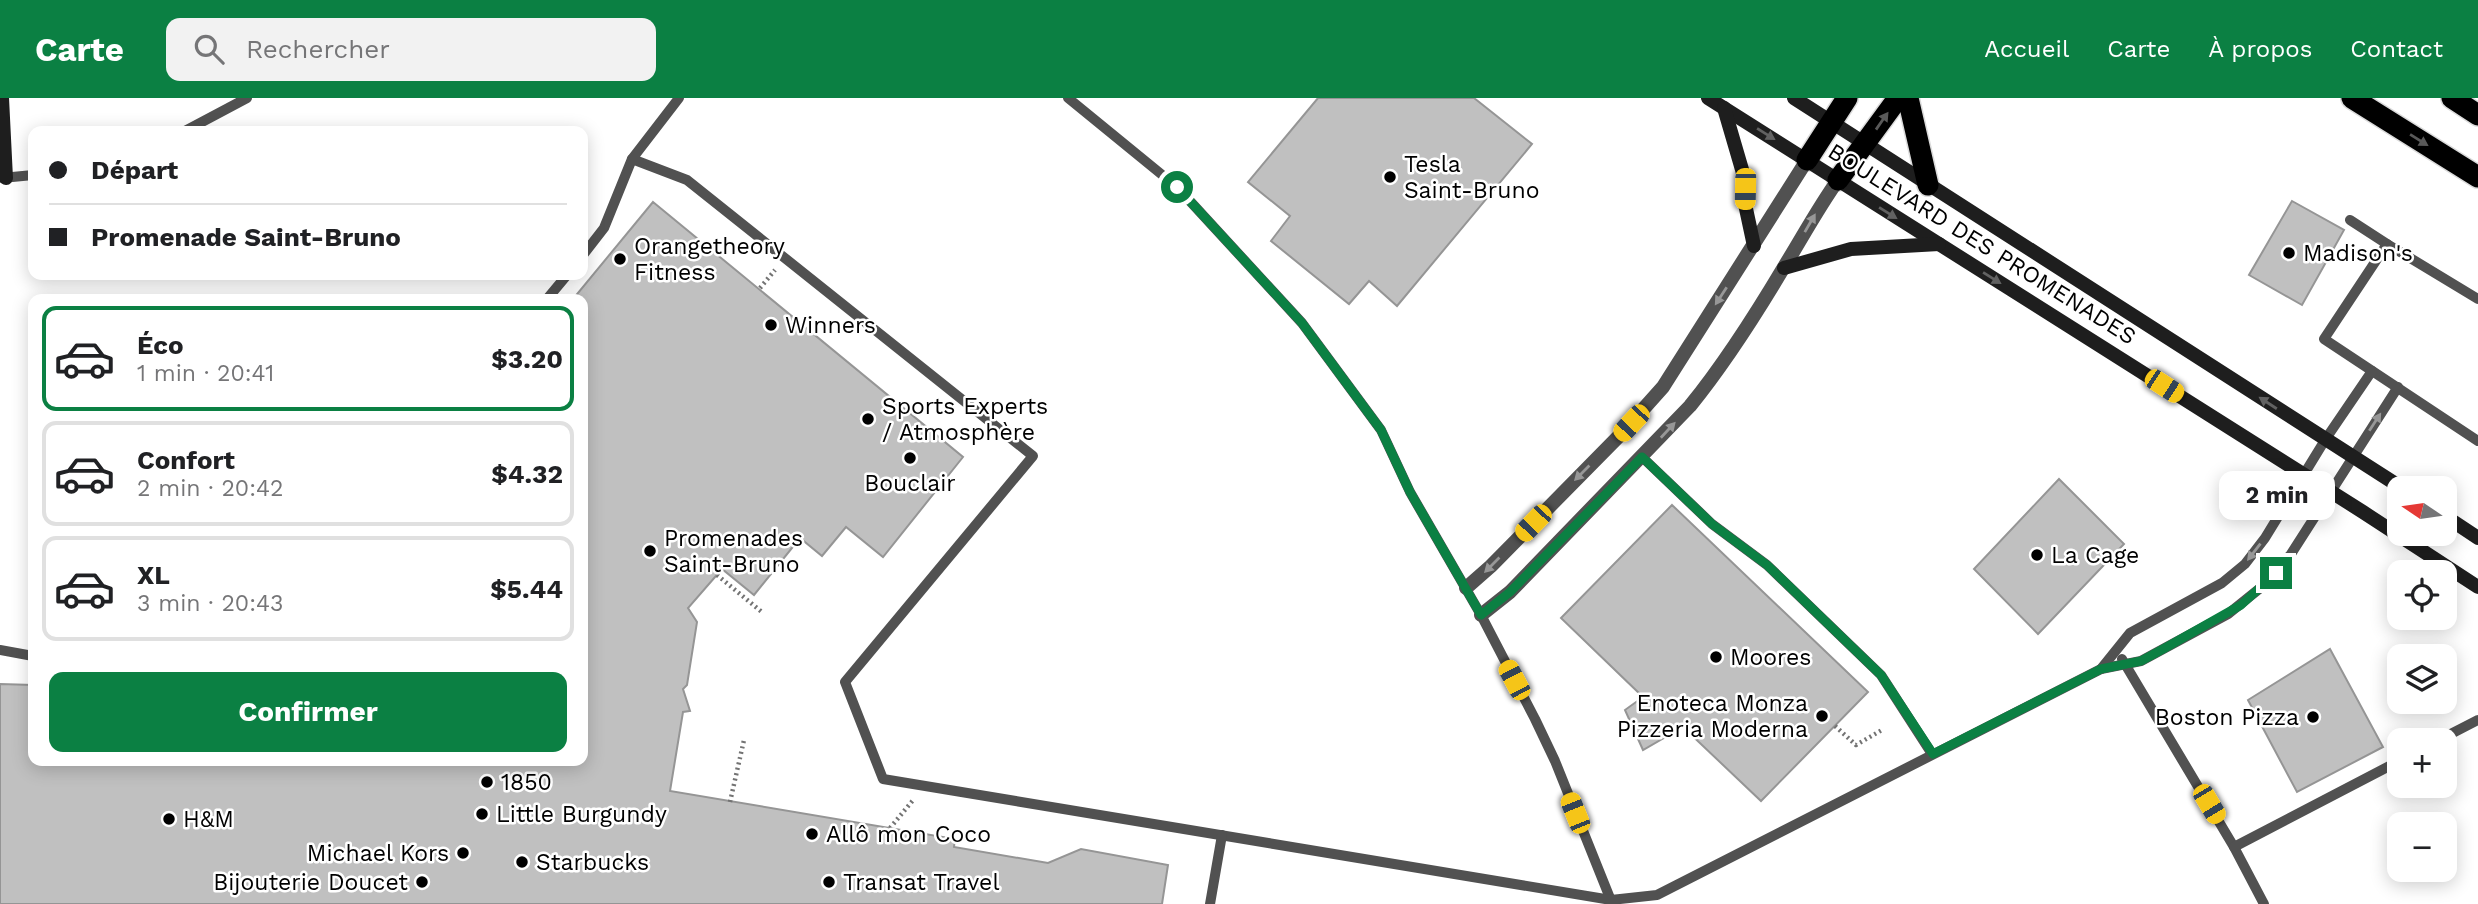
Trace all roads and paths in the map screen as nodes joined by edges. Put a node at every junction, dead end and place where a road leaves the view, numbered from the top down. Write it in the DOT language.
graph roads {
  1 [pos="2,98"];
  2 [pos="247,98"];
  3 [pos="679,98"];
  4 [pos="1068,98"];
  5 [pos="1708,98"];
  6 [pos="1794,98"];
  7 [pos="1847,98"];
  8 [pos="1898,98"];
  9 [pos="1908,98"];
  10 [pos="2352,98"];
  11 [pos="2452,98"];
  12 [pos="1724,108"];
  13 [pos="2478,115"];
  14 [pos="1832,122"];
  15 [pos="194,126"];
  16 [pos="1866,145"];
  17 [pos="632,159"];
  18 [pos="1807,160"];
  19 [pos="28,176"];
  20 [pos="2478,177"];
  21 [pos="3,178"];
  22 [pos="1838,180"];
  23 [pos="1928,185"];
  24 [pos="2350,220"];
  25 [pos="1939,244"];
  26 [pos="2387,244"];
  27 [pos="1754,246"];
  28 [pos="588,249"];
  29 [pos="784,258"];
  30 [pos="1784,268"];
  31 [pos="563,280"];
  32 [pos="760,288"];
  33 [pos="551,294"];
  34 [pos="2478,299"];
  35 [pos="2372,371"];
  36 [pos="2398,387"];
  37 [pos="2325,440"];
  38 [pos="2478,441"];
  39 [pos="1642,457"];
  40 [pos="2352,457"];
  41 [pos="2304,475"];
  42 [pos="2387,479"];
  43 [pos="2331,491"];
  44 [pos="2457,524"];
  45 [pos="2478,538"];
  46 [pos="717,575"];
  47 [pos="2478,587"];
  48 [pos="1466,588"];
  49 [pos="762,613"];
  50 [pos="1481,615"];
  51 [pos="2117,649"];
  52 [pos="0,650"];
  53 [pos="28,655"];
  54 [pos="2125,664"];
  55 [pos="2101,669"];
  56 [pos="2478,720"];
  57 [pos="1835,726"];
  58 [pos="1882,730"];
  59 [pos="2457,731"];
  60 [pos="744,740"];
  61 [pos="1933,754"];
  62 [pos="2387,767"];
  63 [pos="924,786"];
  64 [pos="730,802"];
  65 [pos="890,828"];
  66 [pos="1222,835"];
  67 [pos="2234,846"];
  68 [pos="1611,902"];
  69 [pos="1210,904"];
  70 [pos="2264,904"];
  1 -- 21 [label="street"];
  2 -- 15 [label="lane"];
  3 -- 17 [label="lane"];
  4 -- 48 [label="lane"];
  5 -- 12 [label="street, BOULEVARD DES PROMENADES"];
  6 -- 14 [label="street, BOULEVARD DES PROMENADES"];
  7 -- 14 [label="highway"];
  16 -- 8 [label="highway, one-way"];
  9 -- 23 [label="highway"];
  10 -- 20 [label="highway, one-way"];
  11 -- 13 [label="highway"];
  12 -- 18 [label="street, BOULEVARD DES PROMENADES, one-way"];
  12 -- 27 [label="street"];
  14 -- 16 [label="street, BOULEVARD DES PROMENADES"];
  14 -- 18 [label="highway"];
  16 -- 22 [label="highway"];
  16 -- 23 [label="street, BOULEVARD DES PROMENADES"];
  17 -- 28 [label="lane"];
  17 -- 29 [label="lane"];
  18 -- 22 [label="street, BOULEVARD DES PROMENADES"];
  18 -- 27 [label="street"];
  19 -- 21 [label="lane"];
  22 -- 25 [label="street, BOULEVARD DES PROMENADES, one-way"];
  30 -- 22 [label="street, one-way"];
  37 -- 23 [label="street, BOULEVARD DES PROMENADES, one-way"];
  24 -- 26 [label="lane"];
  25 -- 30 [label="street"];
  25 -- 41 [label="street, BOULEVARD DES PROMENADES, one-way"];
  26 -- 34 [label="lane"];
  26 -- 35 [label="lane"];
  27 -- 48 [label="street, one-way"];
  29 -- 32 [label="path"];
  29 -- 63 [label="lane"];
  39 -- 30 [label="street, one-way"];
  31 -- 33 [label="lane"];
  35 -- 36 [label="lane"];
  35 -- 37 [label="lane"];
  36 -- 38 [label="lane"];
  40 -- 36 [label="lane, one-way"];
  37 -- 40 [label="street, BOULEVARD DES PROMENADES"];
  37 -- 41 [label="lane"];
  39 -- 50 [label="street"];
  39 -- 61 [label="lane"];
  40 -- 42 [label="street, BOULEVARD DES PROMENADES"];
  40 -- 43 [label="lane"];
  41 -- 43 [label="street, BOULEVARD DES PROMENADES"];
  41 -- 51 [label="lane, one-way"];
  43 -- 47 [label="street, BOULEVARD DES PROMENADES"];
  43 -- 54 [label="lane"];
  44 -- 45 [label="street"];
  46 -- 49 [label="path"];
  48 -- 50 [label="lane"];
  50 -- 68 [label="lane"];
  51 -- 54 [label="lane"];
  51 -- 55 [label="lane"];
  52 -- 53 [label="lane"];
  54 -- 55 [label="lane"];
  54 -- 67 [label="lane"];
  55 -- 61 [label="lane"];
  56 -- 59 [label="lane"];
  57 -- 58 [label="path"];
  60 -- 64 [label="path"];
  61 -- 68 [label="lane"];
  62 -- 67 [label="lane"];
  63 -- 65 [label="path"];
  63 -- 66 [label="lane"];
  66 -- 68 [label="lane"];
  66 -- 69 [label="lane"];
  67 -- 70 [label="lane"];
}
